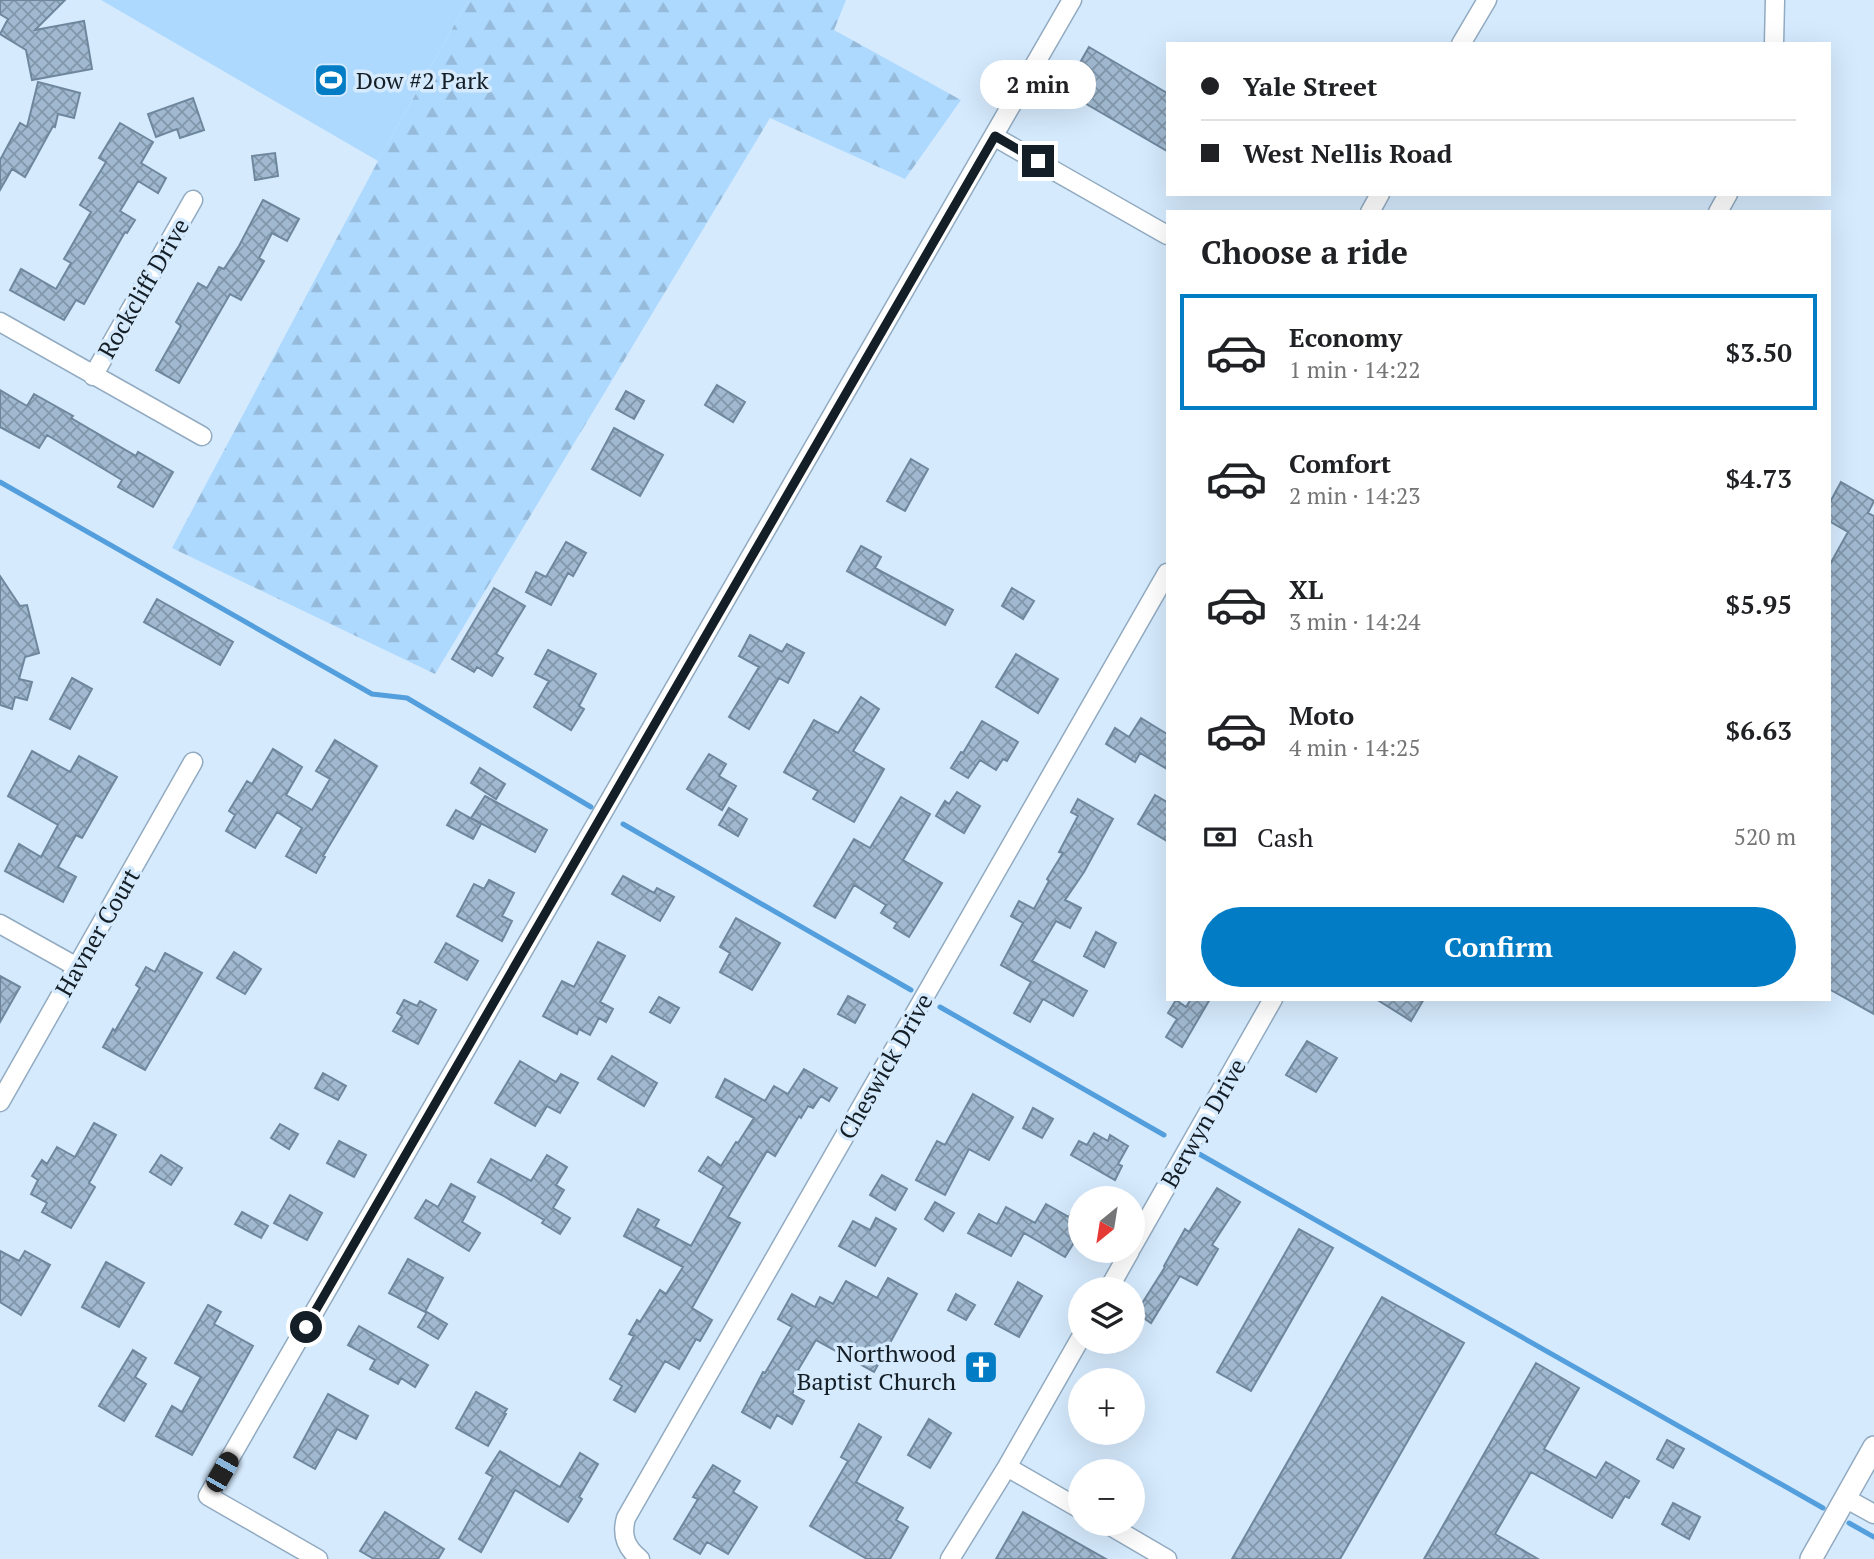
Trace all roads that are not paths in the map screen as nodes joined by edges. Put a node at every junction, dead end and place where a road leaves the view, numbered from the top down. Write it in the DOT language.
graph roads {
  1 [pos="1073,0"];
  2 [pos="1487,0"];
  3 [pos="1775,0"];
  4 [pos="1462,42"];
  5 [pos="1774,42"];
  6 [pos="995,136"];
  7 [pos="193,200"];
  8 [pos="1166,234"];
  9 [pos="0,322"];
  10 [pos="93,376"];
  11 [pos="202,436"];
  12 [pos="1166,575"];
  13 [pos="194,762"];
  14 [pos="0,924"];
  15 [pos="76,967"];
  16 [pos="1272,1001"];
  17 [pos="0,1102"];
  18 [pos="1145,1224"];
  19 [pos="1071,1354"];
  20 [pos="1874,1447"];
  21 [pos="1007,1467"];
  22 [pos="1845,1498"];
  23 [pos="1068,1502"];
  24 [pos="1874,1514"];
  25 [pos="1128,1536"];
  26 [pos="318,1559"];
  27 [pos="640,1559"];
  28 [pos="950,1559"];
  29 [pos="1167,1559"];
  30 [pos="1811,1559"];
  1 -- 6 [label="street"];
  2 -- 4 [label="street"];
  3 -- 5 [label="street"];
  6 -- 8 [label="street"];
  6 -- 26 [label="street"];
  7 -- 10 [label="street, Rockcliff Drive"];
  9 -- 10 [label="street"];
  10 -- 11 [label="street"];
  12 -- 27 [label="street, Cheswick Drive"];
  13 -- 15 [label="street, Havner Court"];
  14 -- 15 [label="street"];
  15 -- 17 [label="street, Havner Court"];
  16 -- 18 [label="street, Berwyn Drive"];
  19 -- 21 [label="street"];
  20 -- 22 [label="street"];
  21 -- 23 [label="street"];
  21 -- 28 [label="street"];
  22 -- 24 [label="street"];
  22 -- 30 [label="street"];
  25 -- 29 [label="street"];
}
